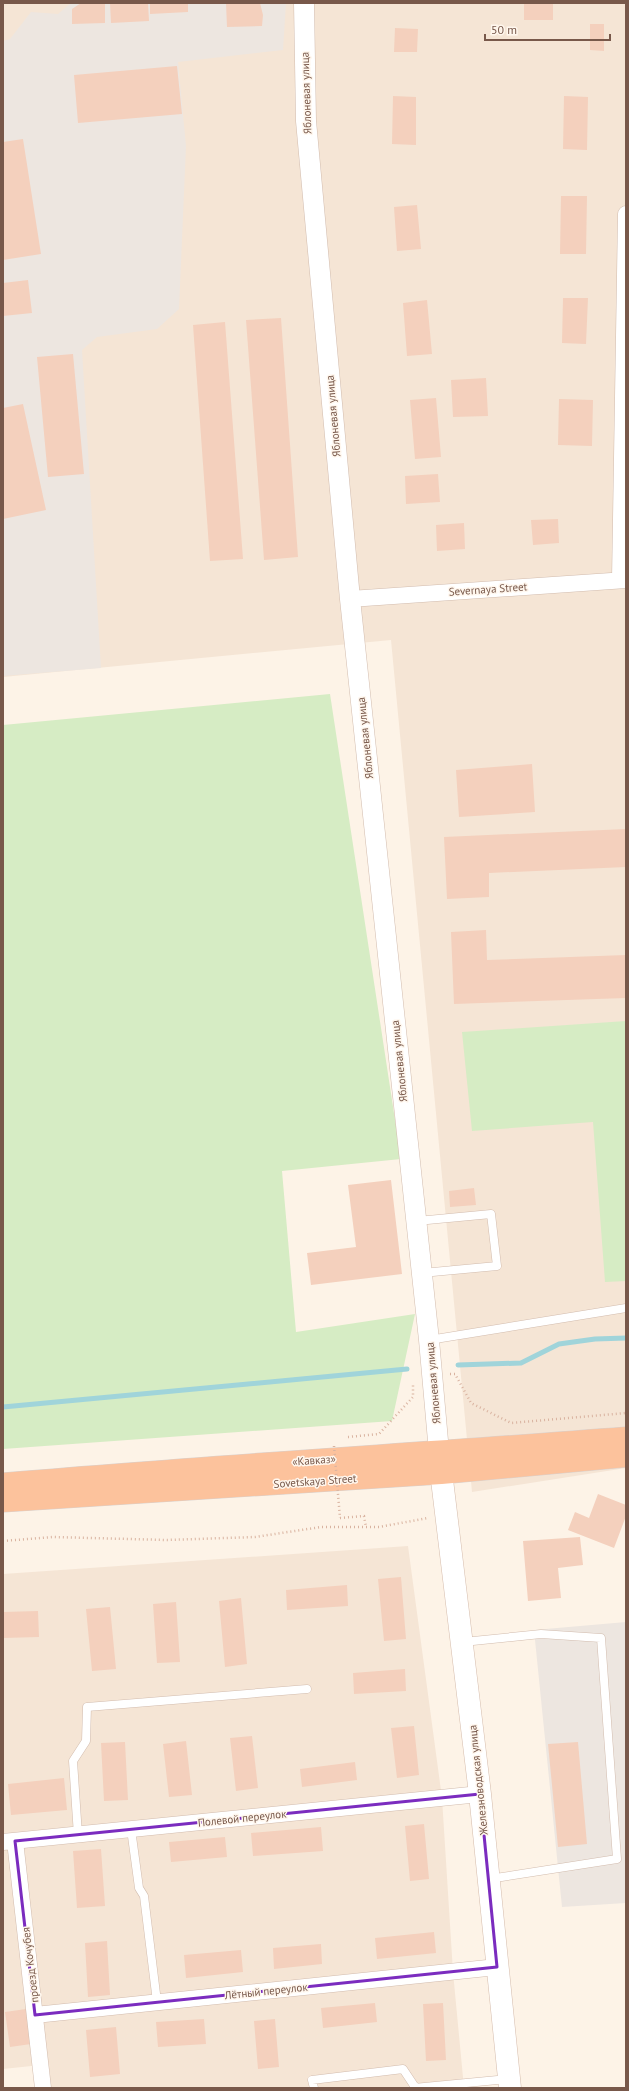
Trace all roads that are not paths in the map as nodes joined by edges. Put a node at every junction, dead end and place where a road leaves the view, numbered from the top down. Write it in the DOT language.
graph roads {
  1 [pos="304,3"];
  2 [pos="626,214"];
  3 [pos="623,580"];
  4 [pos="350,599"];
  5 [pos="417,1221"];
  6 [pos="422,1273"];
  7 [pos="626,1308"];
  8 [pos="429,1340"];
  9 [pos="625,1454"];
  10 [pos="440,1462"];
  11 [pos="3,1484"];
  12 [pos="3,1501"];
  13 [pos="463,1642"];
  14 [pos="307,1689"];
  15 [pos="480,1794"];
  16 [pos="131,1829"];
  17 [pos="78,1835"];
  18 [pos="9,1842"];
  19 [pos="488,1879"];
  20 [pos="497,1967"];
  21 [pos="157,2002"];
  22 [pos="35,2015"];
  23 [pos="509,2083"];
  24 [pos="43,2088"];
  25 [pos="314,2088"];
  26 [pos="415,2088"];
  1 -- 4 [label="street, Яблоневая улица"];
  2 -- 3 [label="street"];
  3 -- 4 [label="street, Severnaya Street"];
  4 -- 5 [label="street, Яблоневая улица"];
  5 -- 6 [label="street, Яблоневая улица"];
  5 -- 6 [label="lane"];
  6 -- 8 [label="street, Яблоневая улица"];
  7 -- 8 [label="lane"];
  8 -- 10 [label="street, Яблоневая улица"];
  9 -- 10 [label="highway, Sovetskaya Street"];
  10 -- 11 [label="highway, «Кавказ»"];
  10 -- 12 [label="highway, Sovetskaya Street"];
  10 -- 13 [label="main road, Железноводская улица"];
  13 -- 15 [label="main road, Железноводская улица"];
  13 -- 19 [label="lane"];
  14 -- 17 [label="lane"];
  15 -- 16 [label="street, Полевой переулок"];
  15 -- 19 [label="main road, Железноводская улица"];
  16 -- 17 [label="street, Полевой переулок"];
  16 -- 21 [label="lane"];
  17 -- 18 [label="street, Полевой переулок"];
  18 -- 22 [label="street, проезд Кочубея"];
  19 -- 20 [label="main road, Железноводская улица"];
  20 -- 21 [label="street, Лётный переулок"];
  20 -- 23 [label="main road, Железноводская улица"];
  21 -- 22 [label="street, Лётный переулок"];
  22 -- 24 [label="street, проезд Кочубея"];
  23 -- 26 [label="lane"];
  25 -- 26 [label="lane"];
}
